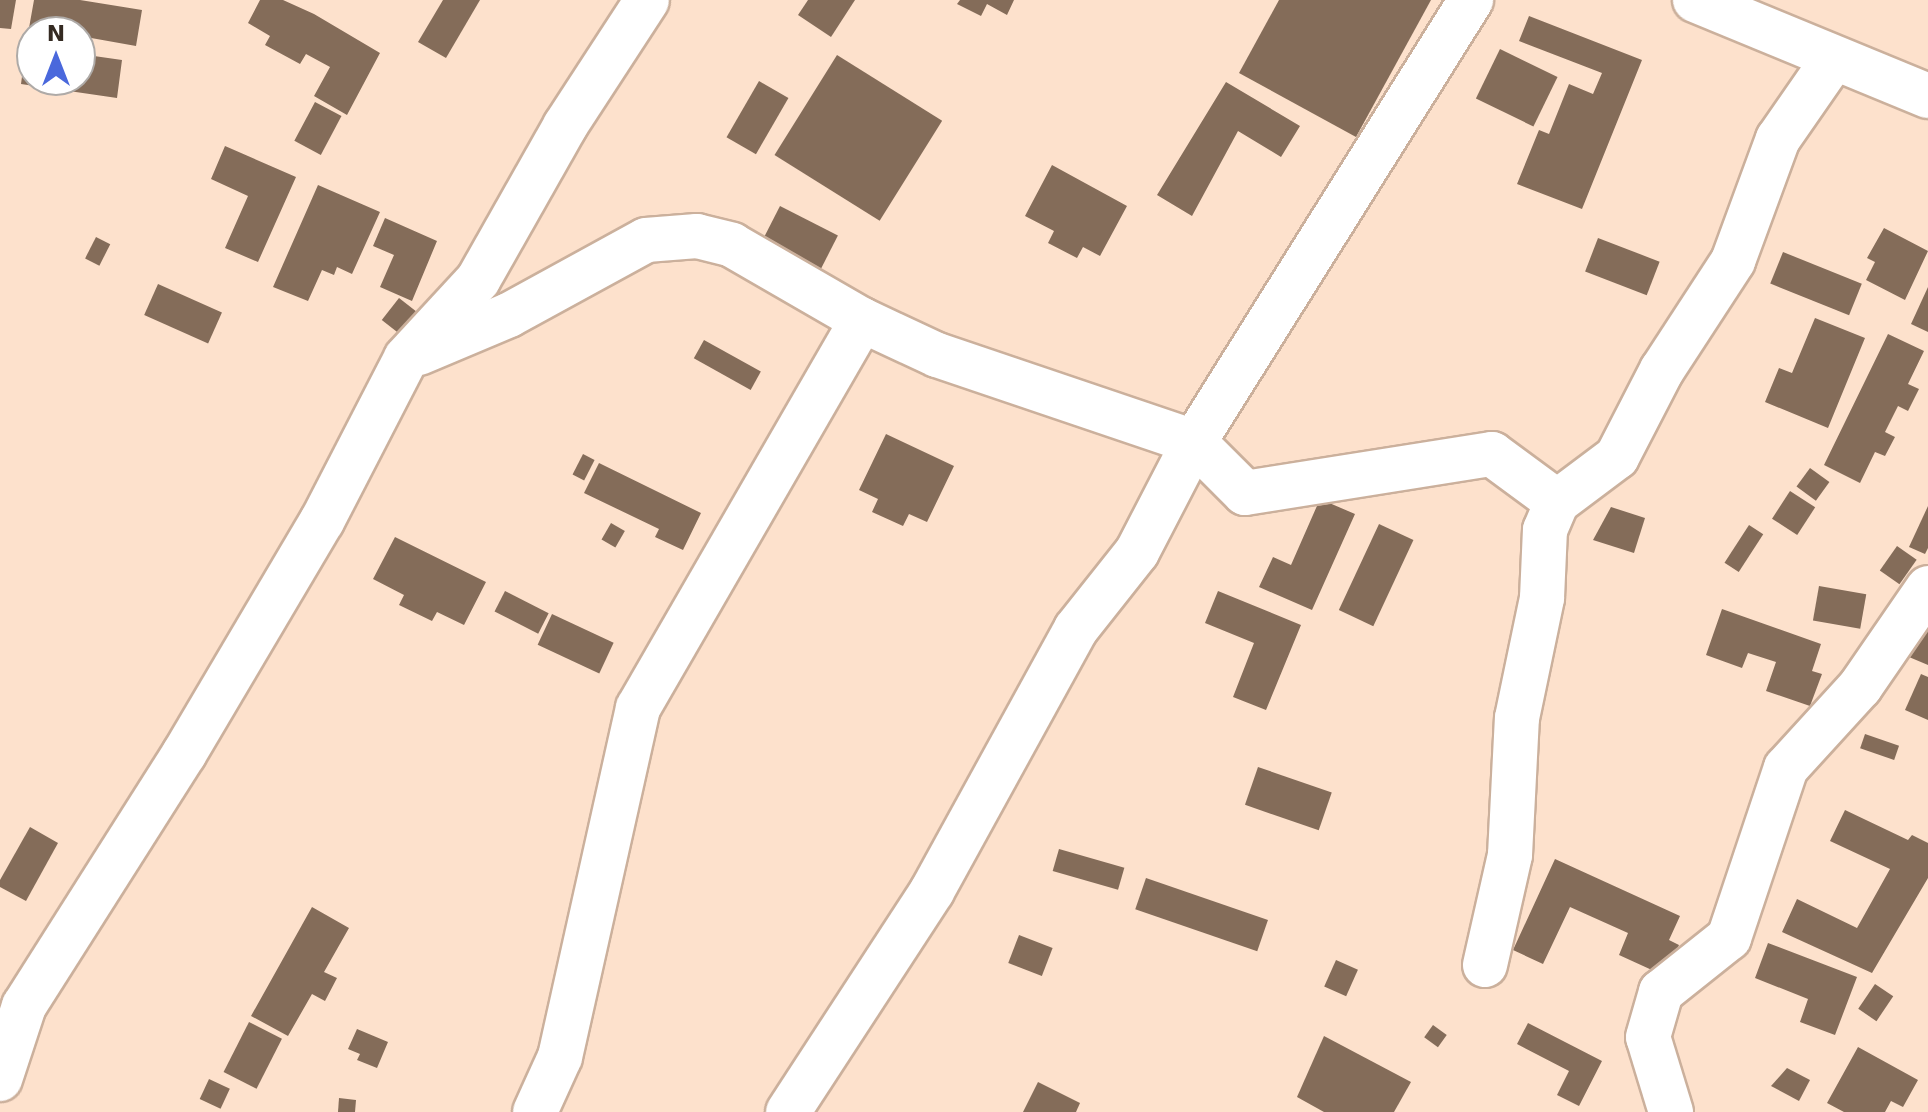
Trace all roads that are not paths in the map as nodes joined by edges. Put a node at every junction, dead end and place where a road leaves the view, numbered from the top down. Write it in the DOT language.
graph roads {
  1 [pos="647,0"];
  2 [pos="1471,0"];
  3 [pos="1695,0"];
  4 [pos="1737,10"];
  5 [pos="1834,58"];
  6 [pos="1928,96"];
  7 [pos="862,320"];
  8 [pos="406,358"];
  9 [pos="1194,442"];
  10 [pos="1557,502"];
  11 [pos="1928,588"];
  12 [pos="1485,965"];
  13 [pos="0,1079"];
  14 [pos="535,1112"];
  15 [pos="788,1112"];
  16 [pos="1671,1112"];
  1 -- 8 [label="street"];
  2 -- 9 [label="street"];
  3 -- 4 [label="street"];
  4 -- 5 [label="street"];
  5 -- 6 [label="street"];
  5 -- 10 [label="street"];
  7 -- 8 [label="street"];
  7 -- 9 [label="street"];
  7 -- 14 [label="street"];
  8 -- 13 [label="street"];
  9 -- 10 [label="street"];
  9 -- 15 [label="street"];
  10 -- 12 [label="street"];
  11 -- 16 [label="street"];
}
